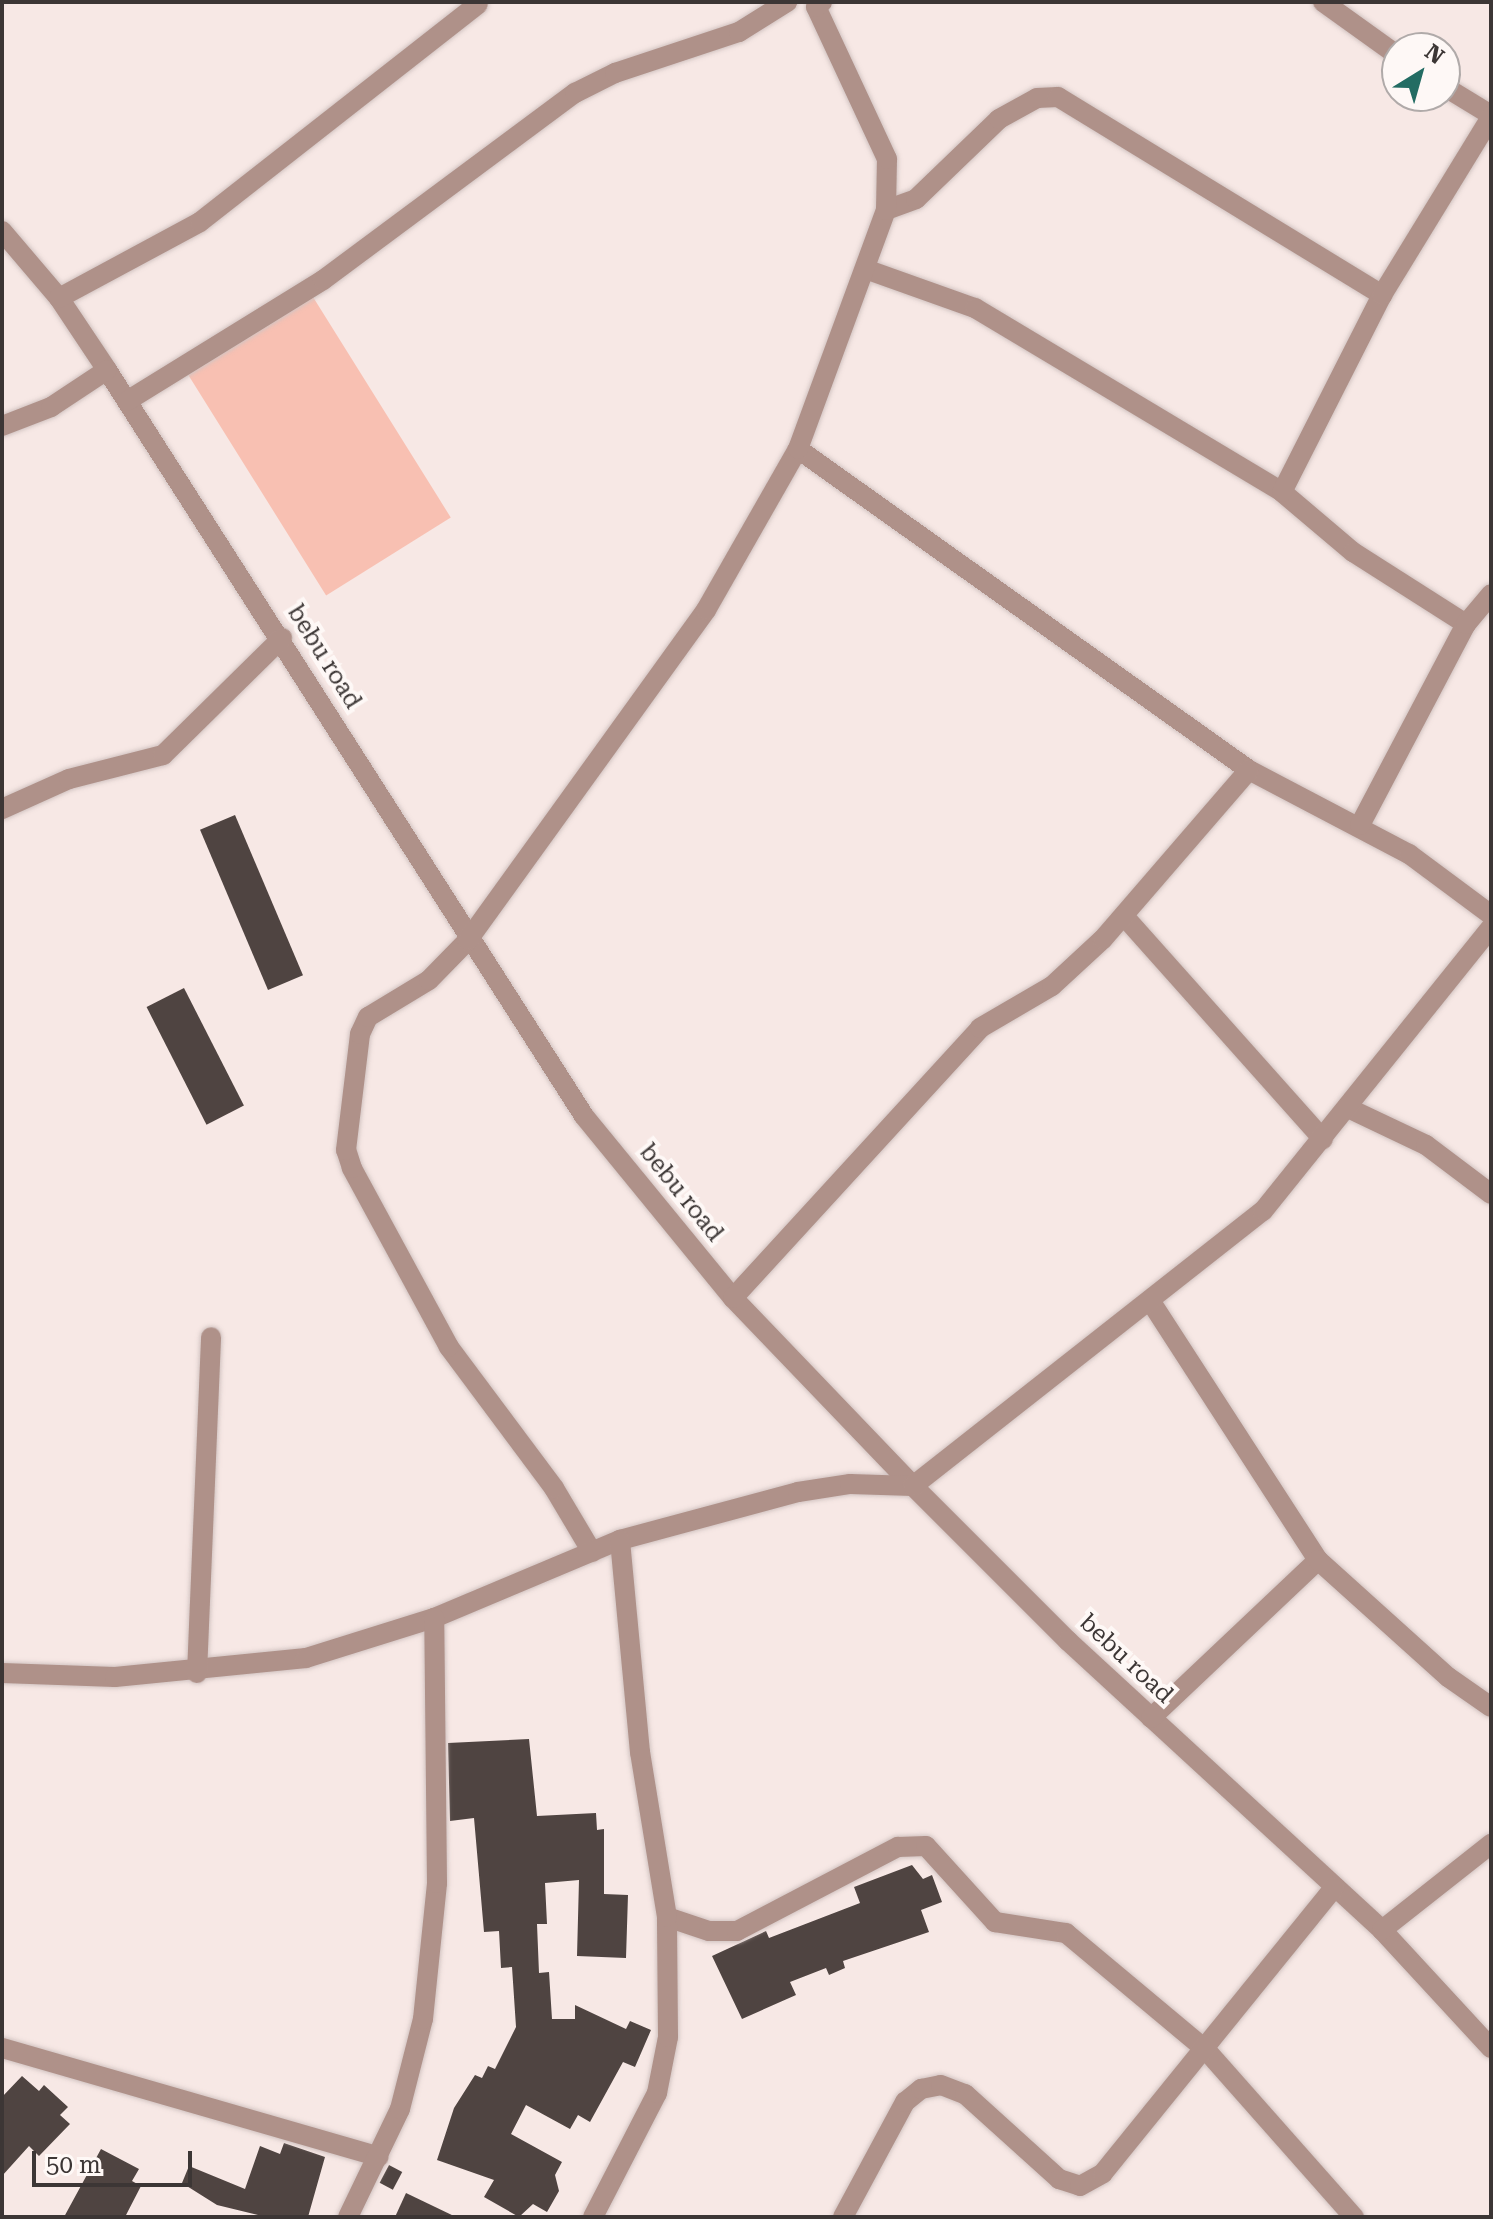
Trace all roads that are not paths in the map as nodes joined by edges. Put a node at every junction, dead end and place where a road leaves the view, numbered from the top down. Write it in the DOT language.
graph roads {
  1 [pos="787,2"];
  2 [pos="1323,2"];
  3 [pos="478,4"];
  4 [pos="816,4"];
  5 [pos="1381,44"];
  6 [pos="1461,97"];
  7 [pos="1491,116"];
  8 [pos="886,210"];
  9 [pos="2,231"];
  10 [pos="868,270"];
  11 [pos="1382,295"];
  12 [pos="59,298"];
  13 [pos="107,370"];
  14 [pos="127,401"];
  15 [pos="2,426"];
  16 [pos="798,449"];
  17 [pos="1282,492"];
  18 [pos="1491,594"];
  19 [pos="1466,624"];
  20 [pos="282,638"];
  21 [pos="1249,770"];
  22 [pos="2,809"];
  23 [pos="1360,825"];
  24 [pos="1491,915"];
  25 [pos="1124,916"];
  26 [pos="1491,927"];
  27 [pos="468,940"];
  28 [pos="1348,1108"];
  29 [pos="1323,1139"];
  30 [pos="1491,1194"];
  31 [pos="733,1298"];
  32 [pos="1151,1302"];
  33 [pos="211,1337"];
  34 [pos="913,1486"];
  35 [pos="620,1540"];
  36 [pos="592,1552"];
  37 [pos="1318,1560"];
  38 [pos="434,1618"];
  39 [pos="2,1673"];
  40 [pos="197,1673"];
  41 [pos="1491,1707"];
  42 [pos="1151,1718"];
  43 [pos="1491,1844"];
  44 [pos="1335,1887"];
  45 [pos="667,1917"];
  46 [pos="1382,1930"];
  47 [pos="2,2048"];
  48 [pos="1491,2048"];
  49 [pos="1207,2051"];
  50 [pos="379,2157"];
  51 [pos="348,2217"];
  52 [pos="593,2217"];
  53 [pos="843,2217"];
  54 [pos="1354,2217"];
  1 -- 14 [label="street"];
  2 -- 5 [label="street"];
  3 -- 12 [label="street"];
  4 -- 8 [label="street"];
  6 -- 7 [label="street"];
  7 -- 11 [label="street"];
  8 -- 10 [label="street"];
  8 -- 11 [label="street"];
  9 -- 12 [label="street, bebu road"];
  10 -- 16 [label="street"];
  10 -- 17 [label="street"];
  11 -- 17 [label="street"];
  12 -- 13 [label="street, bebu road"];
  13 -- 14 [label="street, bebu road"];
  13 -- 15 [label="street"];
  14 -- 20 [label="street, bebu road"];
  16 -- 21 [label="street"];
  16 -- 27 [label="street"];
  17 -- 19 [label="street"];
  18 -- 19 [label="street"];
  19 -- 23 [label="street"];
  20 -- 22 [label="street"];
  20 -- 27 [label="street, bebu road"];
  21 -- 23 [label="street"];
  21 -- 25 [label="street"];
  23 -- 24 [label="street"];
  25 -- 29 [label="street"];
  25 -- 31 [label="street"];
  26 -- 28 [label="street"];
  27 -- 31 [label="street, bebu road"];
  27 -- 36 [label="street"];
  28 -- 29 [label="street"];
  28 -- 30 [label="street"];
  29 -- 32 [label="street"];
  31 -- 34 [label="street, bebu road"];
  32 -- 34 [label="street"];
  32 -- 37 [label="street"];
  33 -- 40 [label="street"];
  34 -- 35 [label="street"];
  34 -- 42 [label="street, bebu road"];
  35 -- 36 [label="street"];
  35 -- 45 [label="street"];
  36 -- 38 [label="street"];
  37 -- 41 [label="street"];
  37 -- 42 [label="street"];
  38 -- 40 [label="street"];
  38 -- 50 [label="street"];
  39 -- 40 [label="street"];
  42 -- 44 [label="street, bebu road"];
  43 -- 46 [label="street"];
  44 -- 46 [label="street, bebu road"];
  44 -- 49 [label="street"];
  45 -- 49 [label="street"];
  45 -- 52 [label="street"];
  46 -- 48 [label="street, bebu road"];
  47 -- 50 [label="street"];
  49 -- 53 [label="street"];
  49 -- 54 [label="street"];
  50 -- 51 [label="street"];
}
